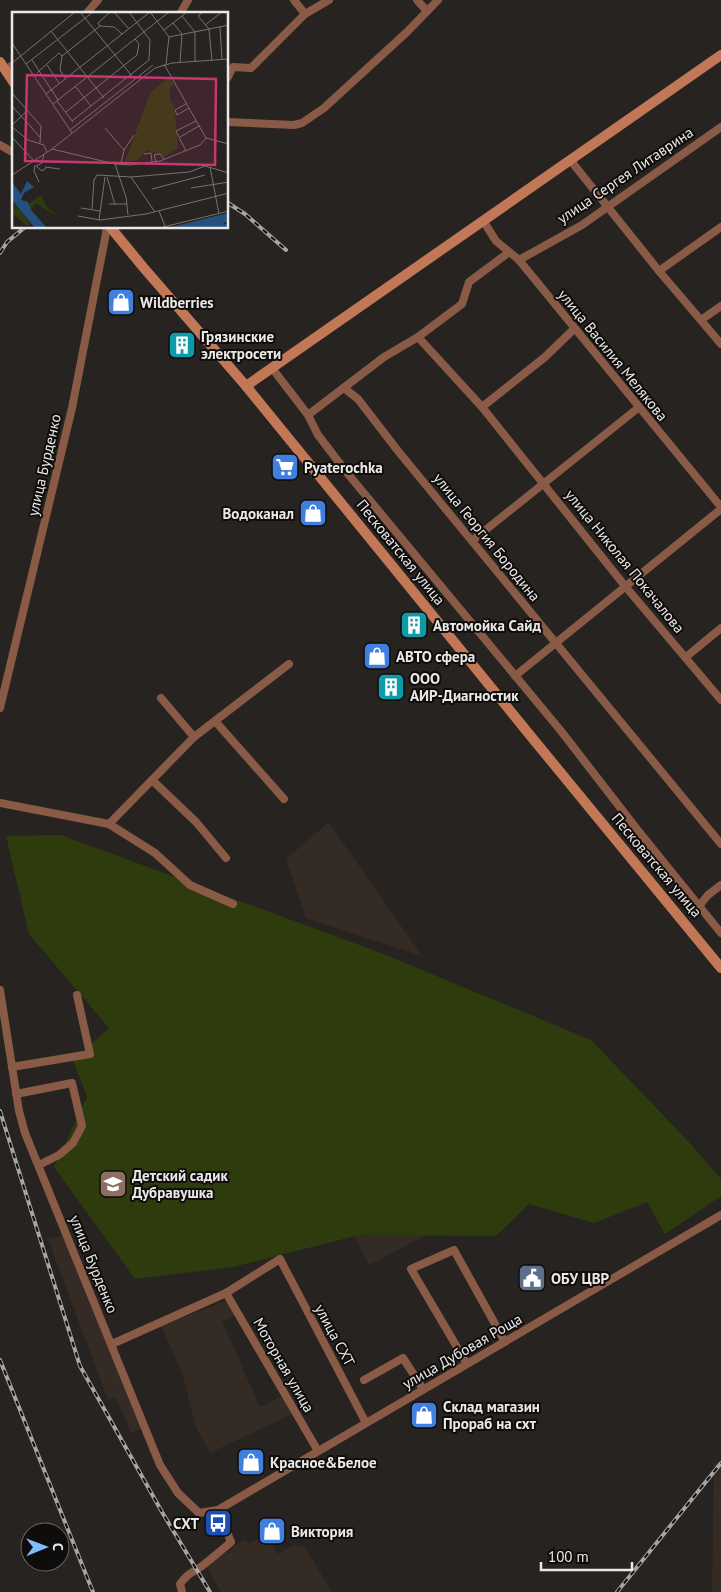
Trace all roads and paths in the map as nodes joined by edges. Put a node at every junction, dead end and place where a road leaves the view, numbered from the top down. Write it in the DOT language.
graph roads {
  1 [pos="98,0"];
  2 [pos="188,0"];
  3 [pos="294,0"];
  4 [pos="329,0"];
  5 [pos="417,0"];
  6 [pos="438,0"];
  7 [pos="427,11"];
  8 [pos="88,12"];
  9 [pos="181,12"];
  10 [pos="305,14"];
  11 [pos="721,56"];
  12 [pos="4,65"];
  13 [pos="229,75"];
  14 [pos="12,79"];
  15 [pos="229,122"];
  16 [pos="721,127"];
  17 [pos="0,146"];
  18 [pos="12,152"];
  19 [pos="571,161"];
  20 [pos="609,207"];
  21 [pos="484,222"];
  22 [pos="721,227"];
  23 [pos="107,229"];
  24 [pos="112,229"];
  25 [pos="508,253"];
  26 [pos="519,260"];
  27 [pos="659,271"];
  28 [pos="721,306"];
  29 [pos="701,320"];
  30 [pos="574,329"];
  31 [pos="418,337"];
  32 [pos="721,344"];
  33 [pos="272,368"];
  34 [pos="246,386"];
  35 [pos="344,388"];
  36 [pos="482,407"];
  37 [pos="638,408"];
  38 [pos="308,414"];
  39 [pos="544,482"];
  40 [pos="721,508"];
  41 [pos="473,540"];
  42 [pos="625,586"];
  43 [pos="721,628"];
  44 [pos="555,642"];
  45 [pos="686,657"];
  46 [pos="290,664"];
  47 [pos="515,676"];
  48 [pos="161,698"];
  49 [pos="721,700"];
  50 [pos="0,708"];
  51 [pos="215,721"];
  52 [pos="194,737"];
  53 [pos="152,780"];
  54 [pos="284,799"];
  55 [pos="0,802"];
  56 [pos="109,824"];
  57 [pos="721,844"];
  58 [pos="226,858"];
  59 [pos="721,885"];
  60 [pos="233,904"];
  61 [pos="698,906"];
  62 [pos="721,932"];
  63 [pos="721,968"];
  64 [pos="0,990"];
  65 [pos="77,995"];
  66 [pos="12,1067"];
  67 [pos="16,1094"];
  68 [pos="39,1165"];
  69 [pos="721,1216"];
  70 [pos="226,1293"];
  71 [pos="505,1342"];
  72 [pos="112,1344"];
  73 [pos="467,1364"];
  74 [pos="364,1380"];
  75 [pos="424,1389"];
  76 [pos="366,1423"];
  77 [pos="318,1451"];
  78 [pos="218,1510"];
  79 [pos="182,1592"];
  1 -- 8 [label="street"];
  2 -- 9 [label="street"];
  3 -- 10 [label="street"];
  4 -- 10 [label="street"];
  5 -- 7 [label="street"];
  6 -- 7 [label="street"];
  7 -- 15 [label="street"];
  10 -- 13 [label="street"];
  11 -- 19 [label="main road"];
  12 -- 14 [label="main road"];
  16 -- 20 [label="street, улица Сергея Литаврина"];
  17 -- 18 [label="street"];
  19 -- 20 [label="street"];
  19 -- 21 [label="main road"];
  20 -- 26 [label="street, улица Сергея Литаврина"];
  20 -- 27 [label="street"];
  21 -- 25 [label="street, улица Василия Мелякова"];
  21 -- 33 [label="main road"];
  22 -- 27 [label="street"];
  23 -- 50 [label="street, улица Бурденко"];
  24 -- 34 [label="main road, Песковатская улица"];
  25 -- 26 [label="street, улица Василия Мелякова"];
  25 -- 31 [label="street"];
  26 -- 30 [label="street, улица Василия Мелякова"];
  27 -- 29 [label="street"];
  28 -- 29 [label="street"];
  29 -- 32 [label="street"];
  30 -- 36 [label="street"];
  30 -- 37 [label="street, улица Василия Мелякова"];
  31 -- 35 [label="street"];
  31 -- 36 [label="street"];
  33 -- 34 [label="main road"];
  33 -- 38 [label="street"];
  34 -- 63 [label="main road, Песковатская улица"];
  35 -- 38 [label="street"];
  35 -- 41 [label="street, улица Георгия Бородина"];
  36 -- 39 [label="street"];
  37 -- 39 [label="street"];
  37 -- 40 [label="street, улица Василия Мелякова"];
  38 -- 47 [label="street"];
  39 -- 41 [label="street"];
  39 -- 42 [label="street, улица Николая Покачалова"];
  40 -- 42 [label="street"];
  41 -- 44 [label="street, улица Георгия Бородина"];
  42 -- 44 [label="street"];
  42 -- 45 [label="street, улица Николая Покачалова"];
  43 -- 45 [label="street"];
  44 -- 47 [label="street"];
  44 -- 57 [label="street, улица Георгия Бородина"];
  45 -- 49 [label="street, улица Николая Покачалова"];
  46 -- 51 [label="street"];
  47 -- 61 [label="street"];
  48 -- 52 [label="street"];
  51 -- 52 [label="street"];
  51 -- 54 [label="street"];
  52 -- 53 [label="street"];
  53 -- 56 [label="street"];
  53 -- 58 [label="street"];
  55 -- 56 [label="street"];
  56 -- 60 [label="street"];
  59 -- 61 [label="street"];
  61 -- 62 [label="street"];
  64 -- 66 [label="street, улица Бурденко"];
  65 -- 66 [label="street"];
  66 -- 67 [label="street, улица Бурденко"];
  67 -- 68 [label="street, улица Бурденко"];
  67 -- 68 [label="street"];
  68 -- 72 [label="street, улица Бурденко"];
  69 -- 71 [label="street, улица Дубовая Роща"];
  70 -- 72 [label="street"];
  70 -- 76 [label="street, улица СХТ"];
  70 -- 77 [label="street, Моторная улица"];
  71 -- 73 [label="street, улица Дубовая Роща"];
  71 -- 73 [label="street"];
  72 -- 78 [label="street, улица Бурденко"];
  73 -- 75 [label="street, улица Дубовая Роща"];
  74 -- 75 [label="street"];
  75 -- 76 [label="street, улица Дубовая Роща"];
  76 -- 77 [label="street, улица Дубовая Роща"];
  77 -- 78 [label="street, улица Дубовая Роща"];
  78 -- 79 [label="street"];
}
